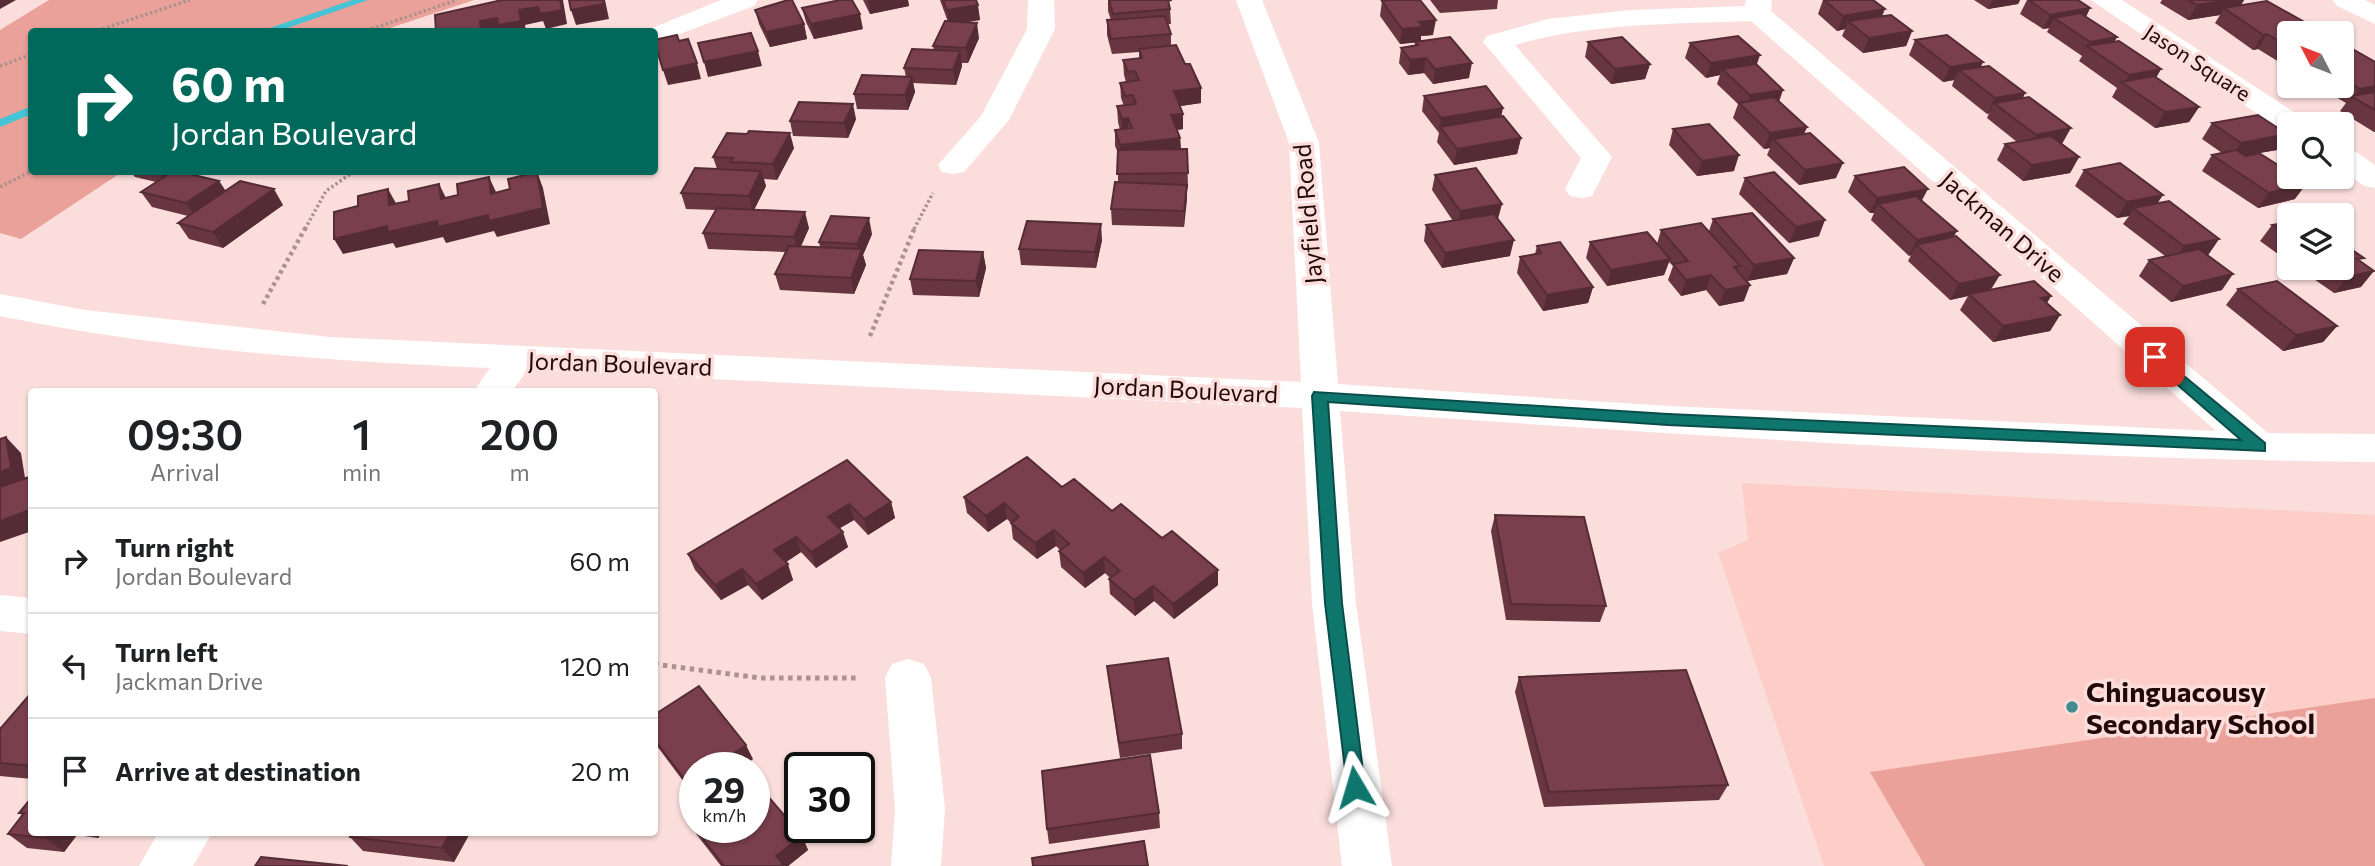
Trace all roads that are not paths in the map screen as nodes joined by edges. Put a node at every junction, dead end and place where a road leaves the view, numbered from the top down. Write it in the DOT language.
graph roads {
  1 [pos="745,0"];
  2 [pos="1041,0"];
  3 [pos="1249,0"];
  4 [pos="2104,0"];
  5 [pos="2346,0"];
  6 [pos="1758,6"];
  7 [pos="2375,16"];
  8 [pos="658,33"];
  9 [pos="2277,114"];
  10 [pos="953,164"];
  11 [pos="2354,165"];
  12 [pos="2375,179"];
  13 [pos="1581,189"];
  14 [pos="0,305"];
  15 [pos="516,359"];
  16 [pos="495,388"];
  17 [pos="1320,396"];
  18 [pos="2259,447"];
  19 [pos="2375,448"];
  20 [pos="0,613"];
  21 [pos="28,616"];
  22 [pos="908,678"];
  23 [pos="185,836"];
  24 [pos="164,866"];
  25 [pos="916,866"];
  26 [pos="1367,866"];
  1 -- 8 [label="street"];
  2 -- 10 [label="street"];
  3 -- 17 [label="street, Jayfield Road"];
  4 -- 9 [label="street, Jason Square"];
  5 -- 7 [label="street"];
  6 -- 13 [label="street"];
  6 -- 18 [label="street, Jackman Drive"];
  11 -- 12 [label="street"];
  14 -- 15 [label="street, Jordan Boulevard"];
  15 -- 16 [label="street"];
  15 -- 17 [label="street, Jordan Boulevard"];
  17 -- 18 [label="street, Jordan Boulevard"];
  17 -- 26 [label="street, Jayfield Road"];
  18 -- 19 [label="street, Jordan Boulevard"];
  20 -- 21 [label="street"];
  22 -- 25 [label="street"];
  23 -- 24 [label="street"];
}
